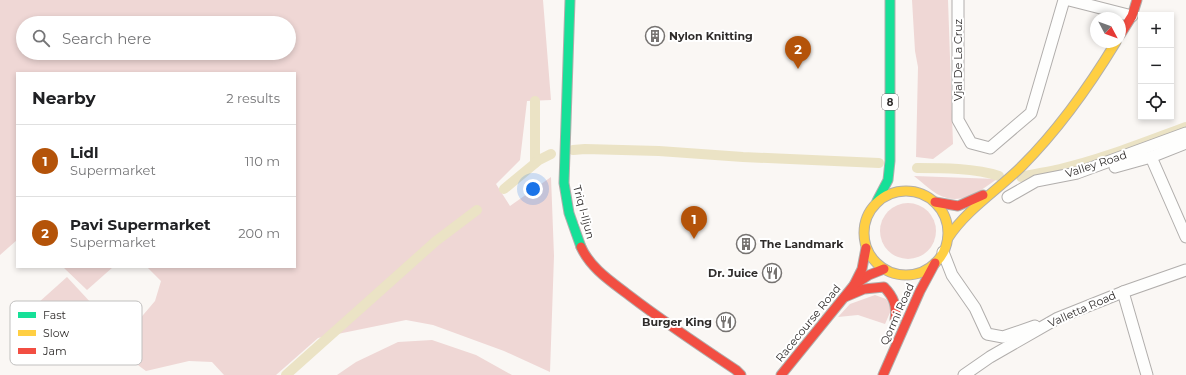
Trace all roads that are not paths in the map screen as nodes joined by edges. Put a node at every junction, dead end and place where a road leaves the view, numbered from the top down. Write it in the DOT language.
graph roads {
  1 [pos="570,0"];
  2 [pos="890,0"];
  3 [pos="958,0"];
  4 [pos="1064,0"];
  5 [pos="1068,0"];
  6 [pos="1137,0"];
  7 [pos="1132,16"];
  8 [pos="1126,26"];
  9 [pos="1112,48"];
  10 [pos="1186,133"];
  11 [pos="1186,143"];
  12 [pos="1151,157"];
  13 [pos="1115,167"];
  14 [pos="906,180"];
  15 [pos="999,186"];
  16 [pos="922,193"];
  17 [pos="1008,197"];
  18 [pos="877,201"];
  19 [pos="935,202"];
  20 [pos="1186,236"];
  21 [pos="948,238"];
  22 [pos="866,248"];
  23 [pos="943,252"];
  24 [pos="935,263"];
  25 [pos="884,269"];
  26 [pos="894,273"];
  27 [pos="1185,274"];
  28 [pos="902,283"];
  29 [pos="854,285"];
  30 [pos="1123,292"];
  31 [pos="845,297"];
  32 [pos="902,300"];
  33 [pos="1058,318"];
  34 [pos="741,375"];
  35 [pos="781,375"];
  36 [pos="883,375"];
  37 [pos="964,375"];
  38 [pos="1146,375"];
  1 -- 34 [label="main road, Triq l-Iljun"];
  2 -- 18 [label="main road, 8"];
  3 -- 4 [label="street, Vjal De La Cruz"];
  5 -- 7 [label="street"];
  6 -- 7 [label="main road"];
  7 -- 8 [label="main road"];
  9 -- 15 [label="main road"];
  10 -- 17 [label="street, Valley Road"];
  11 -- 12 [label="street"];
  12 -- 13 [label="street"];
  12 -- 20 [label="street"];
  14 -- 16 [label="main road"];
  15 -- 19 [label="main road"];
  15 -- 21 [label="main road"];
  16 -- 18 [label="main road"];
  16 -- 19 [label="main road"];
  18 -- 22 [label="main road, 8"];
  19 -- 21 [label="main road"];
  21 -- 23 [label="main road"];
  22 -- 25 [label="main road"];
  22 -- 29 [label="main road, Racecourse Road"];
  23 -- 24 [label="main road"];
  23 -- 33 [label="street"];
  24 -- 26 [label="main road"];
  24 -- 36 [label="main road, Qormi Road"];
  25 -- 26 [label="main road"];
  25 -- 29 [label="main road, Racecourse Road"];
  26 -- 28 [label="main road, Qormi Road"];
  27 -- 30 [label="street, Valletta Road"];
  29 -- 31 [label="main road, Racecourse Road"];
  30 -- 33 [label="street, Valletta Road"];
  30 -- 38 [label="street"];
  31 -- 32 [label="main road, Qormi Road"];
  31 -- 35 [label="main road, Racecourse Road"];
  33 -- 37 [label="street, Valletta Road"];
}
